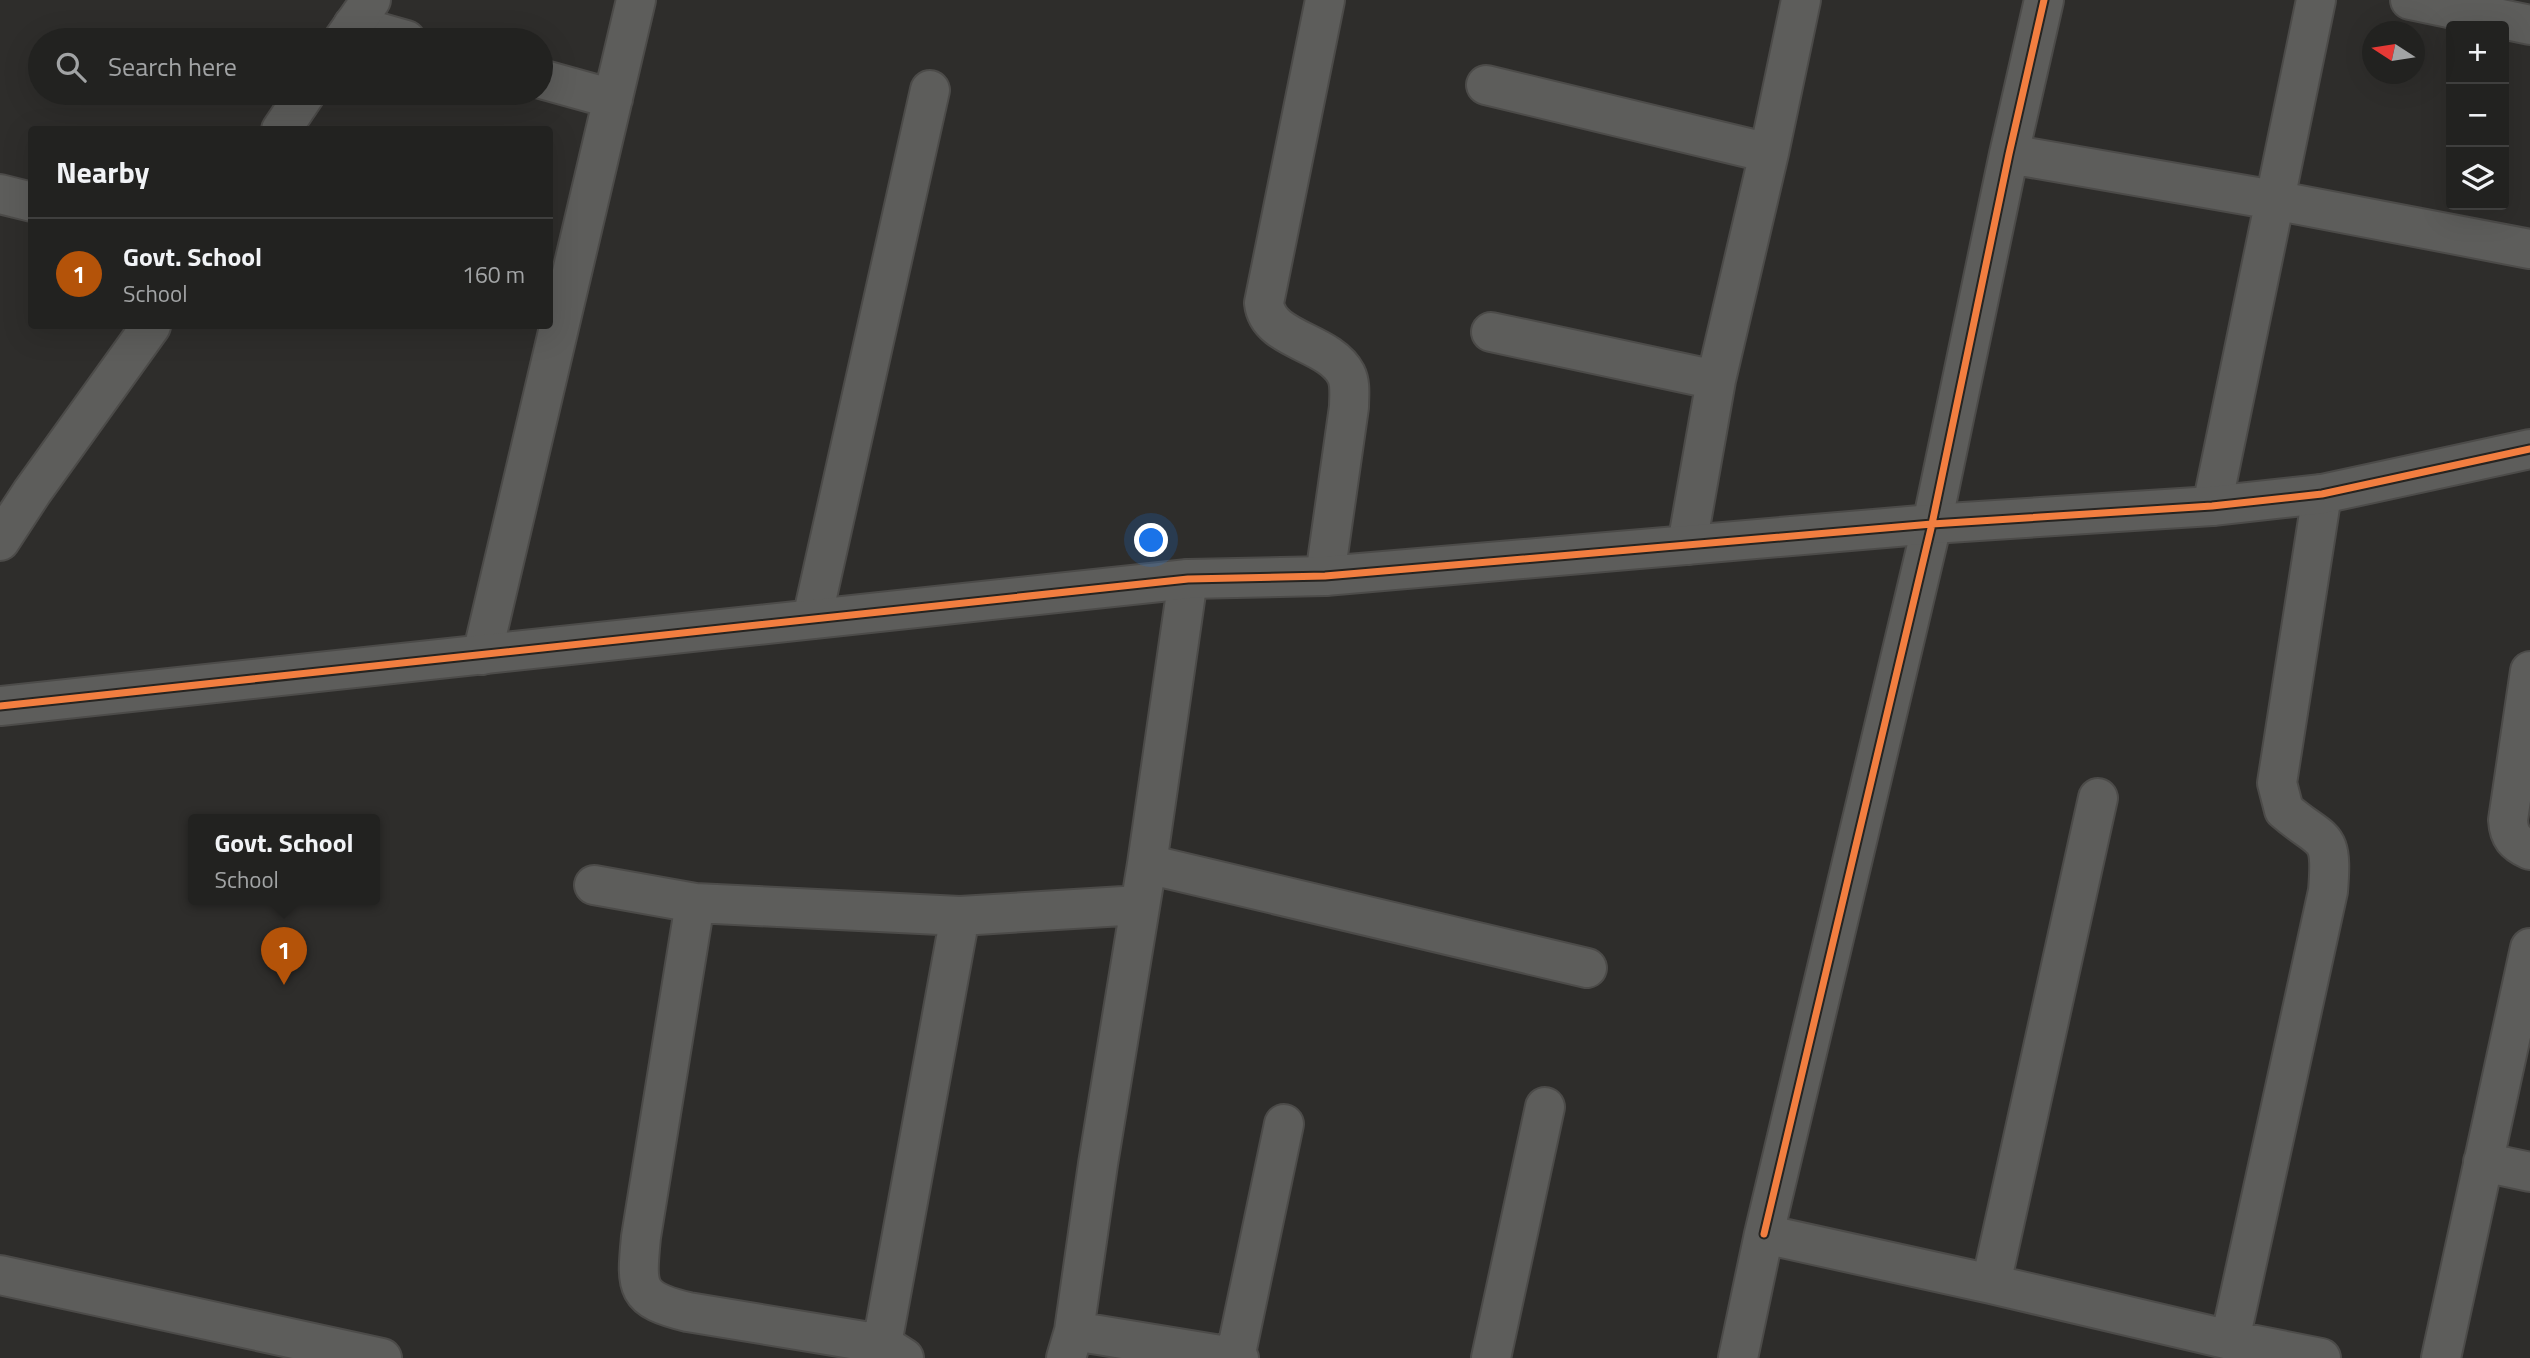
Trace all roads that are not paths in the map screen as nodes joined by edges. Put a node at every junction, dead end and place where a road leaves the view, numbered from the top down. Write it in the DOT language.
graph roads {
  1 [pos="636,0"];
  2 [pos="1325,0"];
  3 [pos="1801,0"];
  4 [pos="2044,0"];
  5 [pos="2410,0"];
  6 [pos="2312,1"];
  7 [pos="356,22"];
  8 [pos="2530,25"];
  9 [pos="373,28"];
  10 [pos="553,82"];
  11 [pos="1486,85"];
  12 [pos="930,90"];
  13 [pos="613,99"];
  14 [pos="298,105"];
  15 [pos="284,126"];
  16 [pos="1769,153"];
  17 [pos="2009,154"];
  18 [pos="0,194"];
  19 [pos="2274,200"];
  20 [pos="28,201"];
  21 [pos="565,236"];
  22 [pos="2530,249"];
  23 [pos="553,297"];
  24 [pos="149,329"];
  25 [pos="547,329"];
  26 [pos="1491,332"];
  27 [pos="1716,380"];
  28 [pos="2530,449"];
  29 [pos="2322,494"];
  30 [pos="2212,506"];
  31 [pos="1932,524"];
  32 [pos="0,541"];
  33 [pos="1687,545"];
  34 [pos="1325,576"];
  35 [pos="1188,579"];
  36 [pos="812,619"];
  37 [pos="482,655"];
  38 [pos="2530,671"];
  39 [pos="0,706"];
  40 [pos="2098,798"];
  41 [pos="2530,850"];
  42 [pos="1147,864"];
  43 [pos="594,885"];
  44 [pos="695,903"];
  45 [pos="1140,905"];
  46 [pos="960,916"];
  47 [pos="2528,966"];
  48 [pos="1587,968"];
  49 [pos="1545,1107"];
  50 [pos="1284,1124"];
  51 [pos="2483,1162"];
  52 [pos="2530,1172"];
  53 [pos="1764,1234"];
  54 [pos="0,1275"];
  55 [pos="1991,1284"];
  56 [pos="2230,1340"];
  57 [pos="1070,1344"];
  58 [pos="893,1351"];
  59 [pos="382,1358"];
  60 [pos="1236,1358"];
  61 [pos="1491,1358"];
  62 [pos="1738,1358"];
  63 [pos="2321,1358"];
  64 [pos="2441,1358"];
  1 -- 13 [label="street"];
  2 -- 34 [label="street"];
  3 -- 16 [label="street"];
  4 -- 17 [label="street"];
  5 -- 8 [label="street"];
  6 -- 19 [label="street"];
  7 -- 9 [label="street"];
  10 -- 13 [label="street"];
  11 -- 16 [label="street"];
  12 -- 36 [label="street"];
  13 -- 21 [label="street"];
  14 -- 15 [label="street"];
  16 -- 27 [label="street"];
  17 -- 19 [label="street"];
  17 -- 31 [label="street"];
  18 -- 20 [label="street"];
  19 -- 22 [label="street"];
  19 -- 30 [label="street"];
  21 -- 23 [label="street"];
  24 -- 32 [label="street"];
  25 -- 37 [label="street"];
  26 -- 27 [label="street"];
  27 -- 33 [label="street"];
  28 -- 29 [label="street"];
  29 -- 30 [label="street"];
  29 -- 56 [label="street"];
  30 -- 31 [label="street"];
  31 -- 33 [label="street"];
  31 -- 53 [label="street"];
  33 -- 34 [label="street"];
  34 -- 35 [label="street"];
  35 -- 36 [label="street"];
  35 -- 42 [label="street"];
  36 -- 37 [label="street"];
  37 -- 39 [label="street"];
  38 -- 41 [label="street"];
  40 -- 55 [label="street"];
  42 -- 45 [label="street"];
  42 -- 48 [label="street"];
  43 -- 44 [label="street"];
  44 -- 46 [label="street"];
  44 -- 58 [label="street"];
  45 -- 46 [label="street"];
  45 -- 57 [label="street"];
  46 -- 58 [label="street"];
  47 -- 51 [label="street"];
  49 -- 61 [label="street"];
  50 -- 60 [label="street"];
  51 -- 52 [label="street"];
  51 -- 64 [label="street"];
  53 -- 55 [label="street"];
  53 -- 62 [label="street"];
  54 -- 59 [label="street"];
  55 -- 56 [label="street"];
  56 -- 63 [label="street"];
  57 -- 60 [label="street"];
}
